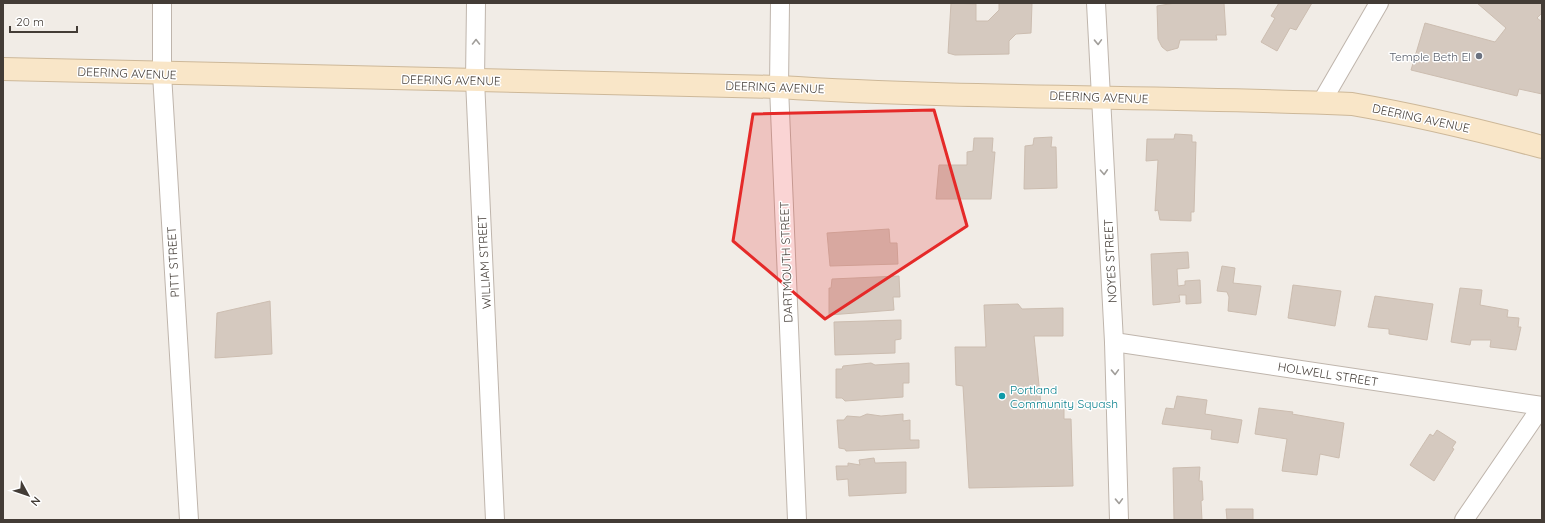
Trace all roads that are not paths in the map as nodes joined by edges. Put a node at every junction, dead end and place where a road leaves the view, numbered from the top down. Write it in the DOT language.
graph roads {
  1 [pos="162,3"];
  2 [pos="476,3"];
  3 [pos="780,3"];
  4 [pos="1096,3"];
  5 [pos="1379,3"];
  6 [pos="3,69"];
  7 [pos="162,74"];
  8 [pos="475,80"];
  9 [pos="779,87"];
  10 [pos="1100,97"];
  11 [pos="1321,103"];
  12 [pos="1542,147"];
  13 [pos="1114,342"];
  14 [pos="1542,406"];
  15 [pos="189,520"];
  16 [pos="495,520"];
  17 [pos="797,520"];
  18 [pos="1119,520"];
  19 [pos="1464,520"];
  1 -- 7 [label="street, PITT STREET"];
  8 -- 2 [label="street, WILLIAM STREET, one-way"];
  3 -- 9 [label="street, DARTMOUTH STREET"];
  4 -- 10 [label="street, NOYES STREET, one-way"];
  5 -- 11 [label="street"];
  6 -- 7 [label="main road, DEERING AVENUE"];
  7 -- 8 [label="main road, DEERING AVENUE"];
  7 -- 15 [label="street, PITT STREET"];
  8 -- 9 [label="main road, DEERING AVENUE"];
  8 -- 16 [label="street, WILLIAM STREET"];
  9 -- 10 [label="main road, DEERING AVENUE"];
  9 -- 17 [label="street, DARTMOUTH STREET"];
  10 -- 11 [label="main road, DEERING AVENUE"];
  10 -- 13 [label="street, NOYES STREET, one-way"];
  11 -- 12 [label="main road, DEERING AVENUE"];
  13 -- 14 [label="street, HOLWELL STREET"];
  13 -- 18 [label="street, NOYES STREET, one-way"];
  14 -- 19 [label="street"];
}
